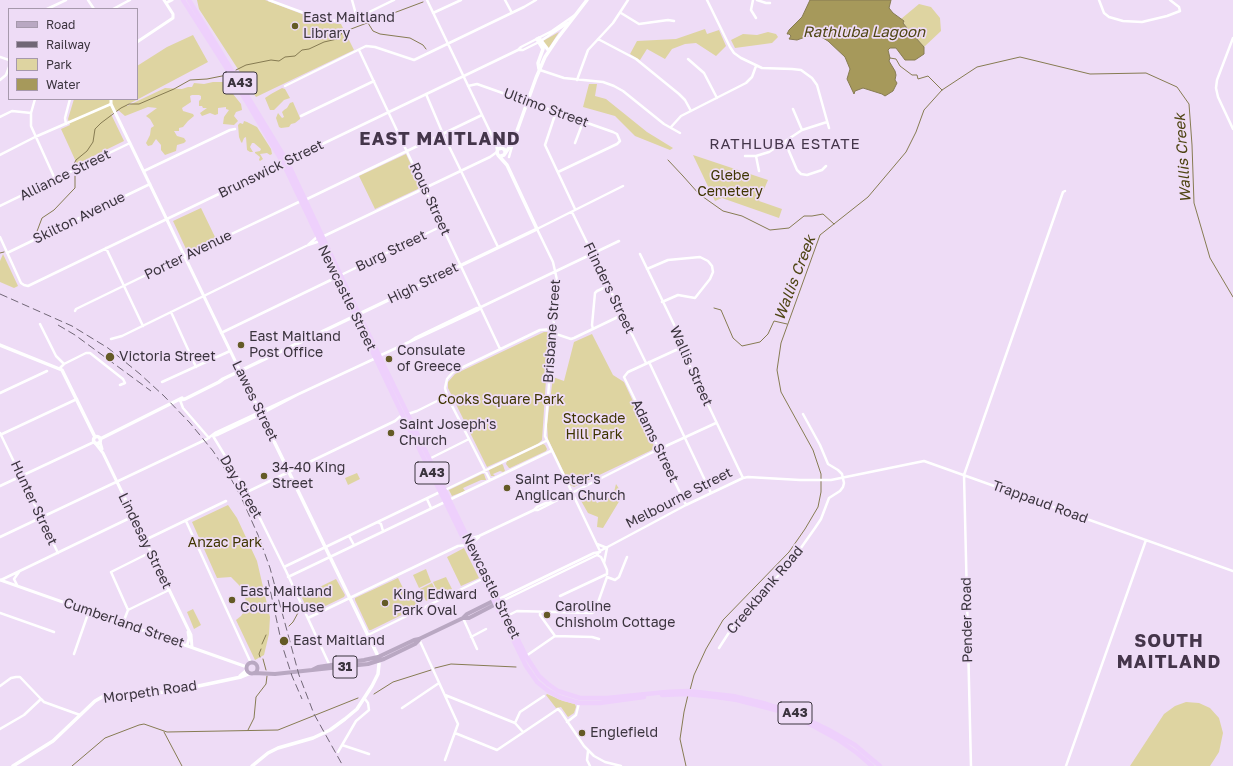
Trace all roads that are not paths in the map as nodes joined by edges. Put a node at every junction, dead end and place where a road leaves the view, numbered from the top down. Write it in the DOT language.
graph roads {
  1 [pos="66,0"];
  2 [pos="130,0"];
  3 [pos="172,0"];
  4 [pos="183,0"];
  5 [pos="189,0"];
  6 [pos="194,0"];
  7 [pos="270,0"];
  8 [pos="352,0"];
  9 [pos="394,0"];
  10 [pos="427,0"];
  11 [pos="461,0"];
  12 [pos="505,0"];
  13 [pos="536,0"];
  14 [pos="587,0"];
  15 [pos="628,0"];
  16 [pos="707,0"];
  17 [pos="753,0"];
  18 [pos="757,0"];
  19 [pos="1099,0"];
  20 [pos="1170,0"];
  21 [pos="165,2"];
  22 [pos="770,3"];
  23 [pos="49,8"];
  24 [pos="115,8"];
  25 [pos="195,9"];
  26 [pos="433,13"];
  27 [pos="512,13"];
  28 [pos="621,13"];
  29 [pos="577,14"];
  30 [pos="357,18"];
  31 [pos="756,18"];
  32 [pos="674,21"];
  33 [pos="570,22"];
  34 [pos="1233,38"];
  35 [pos="598,39"];
  36 [pos="539,40"];
  37 [pos="138,41"];
  38 [pos="448,44"];
  39 [pos="360,50"];
  40 [pos="548,51"];
  41 [pos="688,59"];
  42 [pos="756,66"];
  43 [pos="708,69"];
  44 [pos="8,70"];
  45 [pos="539,70"];
  46 [pos="704,73"];
  47 [pos="464,76"];
  48 [pos="0,80"];
  49 [pos="577,80"];
  50 [pos="374,81"];
  51 [pos="285,86"];
  52 [pos="468,86"];
  53 [pos="426,94"];
  54 [pos="717,98"];
  55 [pos="35,100"];
  56 [pos="70,100"];
  57 [pos="110,100"];
  58 [pos="527,101"];
  59 [pos="111,104"];
  60 [pos="793,109"];
  61 [pos="691,111"];
  62 [pos="389,112"];
  63 [pos="556,112"];
  64 [pos="31,113"];
  65 [pos="482,114"];
  66 [pos="301,116"];
  67 [pos="0,117"];
  68 [pos="583,122"];
  69 [pos="828,122"];
  70 [pos="66,124"];
  71 [pos="671,127"];
  72 [pos="829,128"];
  73 [pos="1233,128"];
  74 [pos="235,129"];
  75 [pos="266,129"];
  76 [pos="802,130"];
  77 [pos="680,133"];
  78 [pos="443,134"];
  79 [pos="35,137"];
  80 [pos="514,140"];
  81 [pos="785,142"];
  82 [pos="130,143"];
  83 [pos="576,143"];
  84 [pos="509,146"];
  85 [pos="407,150"];
  86 [pos="500,152"];
  87 [pos="505,154"];
  88 [pos="0,155"];
  89 [pos="745,156"];
  90 [pos="756,156"];
  91 [pos="509,157"];
  92 [pos="285,162"];
  93 [pos="507,165"];
  94 [pos="826,166"];
  95 [pos="144,171"];
  96 [pos="461,171"];
  97 [pos="558,172"];
  98 [pos="759,172"];
  99 [pos="55,179"];
  100 [pos="150,184"];
  101 [pos="623,186"];
  102 [pos="425,188"];
  103 [pos="1065,191"];
  104 [pos="303,200"];
  105 [pos="0,206"];
  106 [pos="575,209"];
  107 [pos="572,212"];
  108 [pos="167,219"];
  109 [pos="442,226"];
  110 [pos="537,229"];
  111 [pos="0,237"];
  112 [pos="321,239"];
  113 [pos="619,241"];
  114 [pos="308,245"];
  115 [pos="106,248"];
  116 [pos="498,248"];
  117 [pos="7,252"];
  118 [pos="592,254"];
  119 [pos="640,254"];
  120 [pos="185,256"];
  121 [pos="461,265"];
  122 [pos="647,269"];
  123 [pos="556,272"];
  124 [pos="339,276"];
  125 [pos="124,286"];
  126 [pos="608,286"];
  127 [pos="204,296"];
  128 [pos="662,302"];
  129 [pos="481,307"];
  130 [pos="76,311"];
  131 [pos="171,312"];
  132 [pos="622,314"];
  133 [pos="357,315"];
  134 [pos="40,324"];
  135 [pos="143,326"];
  136 [pos="593,329"];
  137 [pos="553,331"];
  138 [pos="222,333"];
  139 [pos="110,339"];
  140 [pos="0,345"];
  141 [pos="500,349"];
  142 [pos="681,350"];
  143 [pos="230,351"];
  144 [pos="377,357"];
  145 [pos="648,363"];
  146 [pos="64,364"];
  147 [pos="196,367"];
  148 [pos="60,368"];
  149 [pos="47,371"];
  150 [pos="240,371"];
  151 [pos="162,382"];
  152 [pos="120,385"];
  153 [pos="0,393"];
  154 [pos="447,396"];
  155 [pos="77,399"];
  156 [pos="180,400"];
  157 [pos="417,411"];
  158 [pos="261,413"];
  159 [pos="802,414"];
  160 [pos="406,416"];
  161 [pos="395,421"];
  162 [pos="716,423"];
  163 [pos="0,434"];
  164 [pos="95,437"];
  165 [pos="210,437"];
  166 [pos="684,438"];
  167 [pos="469,439"];
  168 [pos="100,440"];
  169 [pos="546,441"];
  170 [pos="95,443"];
  171 [pos="659,450"];
  172 [pos="551,451"];
  173 [pos="103,453"];
  174 [pos="429,459"];
  175 [pos="485,471"];
  176 [pos="289,472"];
  177 [pos="964,475"];
  178 [pos="21,476"];
  179 [pos="743,478"];
  180 [pos="843,478"];
  181 [pos="490,480"];
  182 [pos="117,482"];
  183 [pos="0,486"];
  184 [pos="443,491"];
  185 [pos="247,492"];
  186 [pos="572,492"];
  187 [pos="711,493"];
  188 [pos="427,499"];
  189 [pos="447,500"];
  190 [pos="226,501"];
  191 [pos="686,505"];
  192 [pos="431,508"];
  193 [pos="134,516"];
  194 [pos="41,518"];
  195 [pos="186,521"];
  196 [pos="378,522"];
  197 [pos="383,531"];
  198 [pos="349,536"];
  199 [pos="479,536"];
  200 [pos="0,537"];
  201 [pos="145,540"];
  202 [pos="1146,540"];
  203 [pos="467,542"];
  204 [pos="597,544"];
  205 [pos="354,545"];
  206 [pos="458,546"];
  207 [pos="325,547"];
  208 [pos="607,548"];
  209 [pos="151,552"];
  210 [pos="600,552"];
  211 [pos="58,553"];
  212 [pos="597,555"];
  213 [pos="330,557"];
  214 [pos="627,557"];
  215 [pos="604,563"];
  216 [pos="284,567"];
  217 [pos="21,570"];
  218 [pos="1233,570"];
  219 [pos="607,575"];
  220 [pos="288,577"];
  221 [pos="483,578"];
  222 [pos="0,580"];
  223 [pos="18,585"];
  224 [pos="169,590"];
  225 [pos="560,596"];
  226 [pos="350,598"];
  227 [pos="497,602"];
  228 [pos="128,610"];
  229 [pos="89,611"];
  230 [pos="540,612"];
  231 [pos="0,614"];
  232 [pos="507,616"];
  233 [pos="308,618"];
  234 [pos="463,618"];
  235 [pos="123,623"];
  236 [pos="188,629"];
  237 [pos="486,629"];
  238 [pos="54,632"];
  239 [pos="368,635"];
  240 [pos="555,636"];
  241 [pos="471,637"];
  242 [pos="599,638"];
  243 [pos="419,639"];
  244 [pos="187,646"];
  245 [pos="192,647"];
  246 [pos="719,648"];
  247 [pos="477,649"];
  248 [pos="74,654"];
  249 [pos="524,657"];
  250 [pos="378,659"];
  251 [pos="251,663"];
  252 [pos="257,666"];
  253 [pos="330,666"];
  254 [pos="247,668"];
  255 [pos="253,673"];
  256 [pos="264,673"];
  257 [pos="237,678"];
  258 [pos="439,683"];
  259 [pos="0,686"];
  260 [pos="696,693"];
  261 [pos="445,695"];
  262 [pos="544,696"];
  263 [pos="41,699"];
  264 [pos="365,699"];
  265 [pos="580,701"];
  266 [pos="402,708"];
  267 [pos="80,714"];
  268 [pos="567,722"];
  269 [pos="515,723"];
  270 [pos="0,729"];
  271 [pos="523,732"];
  272 [pos="455,733"];
  273 [pos="342,745"];
  274 [pos="588,751"];
  275 [pos="338,752"];
  276 [pos="369,754"];
  277 [pos="445,760"];
  278 [pos="13,766"];
  279 [pos="252,766"];
  280 [pos="590,766"];
  281 [pos="620,766"];
  282 [pos="872,766"];
  283 [pos="880,766"];
  284 [pos="971,766"];
  285 [pos="1066,766"];
  1 -- 23 [label="street"];
  2 -- 24 [label="street"];
  3 -- 21 [label="street"];
  4 -- 75 [label="highway, A43"];
  5 -- 25 [label="highway, A43"];
  6 -- 25 [label="highway"];
  7 -- 30 [label="street"];
  8 -- 30 [label="street"];
  9 -- 30 [label="street"];
  10 -- 26 [label="street, Brisbane Street"];
  11 -- 26 [label="street"];
  12 -- 27 [label="street"];
  13 -- 27 [label="street"];
  14 -- 29 [label="main road, Brunswick Street"];
  15 -- 28 [label="street"];
  16 -- 42 [label="street"];
  17 -- 31 [label="street"];
  18 -- 22 [label="street"];
  19 -- 20 [label="street"];
  21 -- 37 [label="street"];
  25 -- 75 [label="highway, A43"];
  26 -- 38 [label="street, Brisbane Street"];
  27 -- 38 [label="street"];
  28 -- 32 [label="street"];
  28 -- 35 [label="street"];
  29 -- 33 [label="main road"];
  29 -- 36 [label="street, Brunswick Street"];
  33 -- 36 [label="street, Brunswick Street"];
  33 -- 40 [label="main road"];
  34 -- 73 [label="street"];
  35 -- 49 [label="street"];
  35 -- 61 [label="street"];
  36 -- 40 [label="main road"];
  36 -- 45 [label="main road"];
  36 -- 47 [label="street, Brunswick Street"];
  38 -- 39 [label="street"];
  38 -- 47 [label="street, Brisbane Street"];
  39 -- 50 [label="street, Rous Street"];
  39 -- 51 [label="street"];
  40 -- 45 [label="main road"];
  41 -- 46 [label="street"];
  42 -- 54 [label="street"];
  42 -- 69 [label="street"];
  43 -- 46 [label="street"];
  44 -- 48 [label="street"];
  45 -- 49 [label="street"];
  45 -- 58 [label="main road"];
  46 -- 54 [label="street"];
  47 -- 52 [label="street, Brisbane Street"];
  47 -- 53 [label="street, Brunswick Street"];
  49 -- 71 [label="street"];
  50 -- 62 [label="street, Rous Street"];
  50 -- 66 [label="street"];
  52 -- 58 [label="street, Ultimo Street"];
  52 -- 65 [label="street, Brisbane Street"];
  53 -- 62 [label="street, Brunswick Street"];
  53 -- 78 [label="street"];
  54 -- 61 [label="street"];
  55 -- 64 [label="street"];
  56 -- 70 [label="street"];
  57 -- 59 [label="street, Lawes Street"];
  58 -- 63 [label="street, Ultimo Street"];
  58 -- 80 [label="main road"];
  59 -- 70 [label="street"];
  59 -- 82 [label="street, Lawes Street"];
  60 -- 76 [label="street"];
  61 -- 71 [label="street"];
  62 -- 85 [label="street, Rous Street"];
  62 -- 92 [label="street, Brunswick Street"];
  63 -- 68 [label="street, Ultimo Street"];
  63 -- 97 [label="street"];
  64 -- 67 [label="street"];
  64 -- 79 [label="street"];
  65 -- 78 [label="street, Porter Avenue"];
  65 -- 86 [label="street, Brisbane Street"];
  68 -- 83 [label="street"];
  68 -- 97 [label="street, Ultimo Street"];
  69 -- 72 [label="street"];
  69 -- 76 [label="street"];
  70 -- 79 [label="street"];
  71 -- 77 [label="street"];
  74 -- 95 [label="street"];
  75 -- 92 [label="highway, Newcastle Street / A43"];
  76 -- 81 [label="street"];
  78 -- 85 [label="street, Porter Avenue"];
  78 -- 96 [label="street"];
  79 -- 88 [label="street"];
  79 -- 99 [label="street"];
  80 -- 84 [label="main road"];
  80 -- 91 [label="street"];
  81 -- 90 [label="street"];
  81 -- 94 [label="street"];
  82 -- 95 [label="street, Lawes Street"];
  82 -- 99 [label="street, Alliance Street"];
  84 -- 86 [label="main road"];
  84 -- 87 [label="main road"];
  85 -- 102 [label="street, Rous Street"];
  85 -- 104 [label="street, Porter Avenue"];
  86 -- 87 [label="main road, Brisbane Street"];
  86 -- 93 [label="main road, Brisbane Street"];
  86 -- 96 [label="street"];
  87 -- 93 [label="main road, Brisbane Street"];
  89 -- 90 [label="street"];
  90 -- 98 [label="street"];
  92 -- 104 [label="highway, Newcastle Street / A43"];
  92 -- 108 [label="street, Brunswick Street"];
  93 -- 110 [label="main road, Brisbane Street"];
  95 -- 100 [label="street, Lawes Street"];
  96 -- 102 [label="street"];
  96 -- 116 [label="street"];
  97 -- 106 [label="street"];
  99 -- 105 [label="street, Alliance Street"];
  100 -- 108 [label="street, Lawes Street"];
  100 -- 117 [label="street, Skilton Avenue"];
  101 -- 106 [label="street, High Street"];
  102 -- 109 [label="street, Rous Street"];
  102 -- 112 [label="street"];
  103 -- 177 [label="street"];
  104 -- 112 [label="highway, Newcastle Street / A43"];
  104 -- 120 [label="street, Porter Avenue"];
  106 -- 107 [label="street, High Street"];
  107 -- 110 [label="street, High Street"];
  107 -- 118 [label="street, Flinders Street"];
  108 -- 115 [label="street, Brunswick Street"];
  108 -- 120 [label="street, Lawes Street"];
  109 -- 121 [label="street, Rous Street"];
  109 -- 124 [label="street, Burg Street"];
  110 -- 116 [label="main road, High Street"];
  110 -- 123 [label="street, Brisbane Street"];
  111 -- 117 [label="street"];
  112 -- 114 [label="street"];
  112 -- 114 [label="street"];
  112 -- 124 [label="highway, Newcastle Street / A43"];
  113 -- 118 [label="street"];
  114 -- 127 [label="street"];
  115 -- 117 [label="street, Brunswick Street"];
  115 -- 125 [label="street"];
  116 -- 121 [label="main road, High Street"];
  118 -- 123 [label="street"];
  118 -- 126 [label="street, Flinders Street"];
  119 -- 122 [label="street, Wallis Street"];
  120 -- 125 [label="street, Porter Avenue"];
  120 -- 127 [label="street, Lawes Street"];
  121 -- 129 [label="street, Rous Street"];
  121 -- 133 [label="main road, High Street"];
  122 -- 128 [label="street, Wallis Street"];
  122 -- 128 [label="street"];
  123 -- 129 [label="street"];
  123 -- 137 [label="street, Brisbane Street"];
  124 -- 133 [label="highway, Newcastle Street / A43"];
  124 -- 138 [label="street, Burg Street"];
  125 -- 130 [label="street, Porter Avenue"];
  125 -- 135 [label="street"];
  126 -- 132 [label="street, Flinders Street"];
  126 -- 136 [label="street"];
  127 -- 131 [label="street"];
  127 -- 138 [label="street, Lawes Street"];
  128 -- 142 [label="street, Wallis Street"];
  129 -- 141 [label="street, Rous Street"];
  129 -- 144 [label="street"];
  131 -- 135 [label="street"];
  131 -- 147 [label="street"];
  132 -- 136 [label="street"];
  132 -- 145 [label="street, Flinders Street"];
  133 -- 144 [label="highway, Newcastle Street / A43"];
  133 -- 150 [label="main road, High Street"];
  134 -- 146 [label="street"];
  135 -- 139 [label="street"];
  136 -- 137 [label="street"];
  137 -- 141 [label="street"];
  137 -- 169 [label="street, Brisbane Street"];
  138 -- 143 [label="street, Lawes Street"];
  140 -- 148 [label="main road"];
  141 -- 154 [label="street"];
  142 -- 145 [label="street"];
  142 -- 162 [label="street, Wallis Street"];
  143 -- 147 [label="street"];
  143 -- 150 [label="street, Lawes Street"];
  144 -- 158 [label="street"];
  144 -- 160 [label="highway, Newcastle Street / A43"];
  144 -- 160 [label="highway, Newcastle Street / A43"];
  145 -- 166 [label="street, Flinders Street"];
  145 -- 171 [label="street, Adams Street"];
  146 -- 148 [label="street"];
  146 -- 152 [label="street"];
  147 -- 151 [label="street"];
  148 -- 155 [label="main road"];
  149 -- 153 [label="street"];
  150 -- 156 [label="main road, High Street"];
  150 -- 158 [label="main road, Lawes Street"];
  154 -- 157 [label="street"];
  154 -- 167 [label="street"];
  155 -- 163 [label="street"];
  155 -- 164 [label="main road"];
  156 -- 165 [label="street, Day Street"];
  156 -- 168 [label="main road, High Street"];
  157 -- 160 [label="street"];
  157 -- 160 [label="street"];
  158 -- 165 [label="street"];
  158 -- 176 [label="main road, Lawes Street"];
  159 -- 180 [label="street"];
  160 -- 161 [label="street"];
  160 -- 161 [label="street"];
  160 -- 174 [label="highway, Newcastle Street / A43"];
  160 -- 184 [label="highway, Newcastle Street / A43"];
  161 -- 176 [label="street"];
  162 -- 166 [label="street"];
  162 -- 179 [label="street, Wallis Street"];
  163 -- 178 [label="street, Hunter Street"];
  164 -- 168 [label="main road"];
  164 -- 170 [label="main road"];
  165 -- 182 [label="street"];
  165 -- 185 [label="street, Day Street"];
  166 -- 171 [label="street"];
  166 -- 187 [label="street, Flinders Street"];
  167 -- 174 [label="street"];
  167 -- 175 [label="street"];
  168 -- 170 [label="main road, High Street"];
  168 -- 173 [label="street, Lindesay Street"];
  169 -- 172 [label="street, Brisbane Street"];
  169 -- 175 [label="street"];
  170 -- 173 [label="street, Lindesay Street"];
  170 -- 178 [label="street"];
  171 -- 186 [label="street"];
  171 -- 191 [label="street, Adams Street"];
  172 -- 181 [label="street"];
  172 -- 186 [label="street, Brisbane Street"];
  173 -- 182 [label="street, Lindesay Street"];
  174 -- 184 [label="highway, Newcastle Street / A43"];
  175 -- 181 [label="street"];
  175 -- 184 [label="street"];
  176 -- 185 [label="street"];
  176 -- 207 [label="main road, Lawes Street"];
  177 -- 180 [label="street, Trappaud Road"];
  177 -- 202 [label="street, Trappaud Road"];
  177 -- 284 [label="street, Pender Road"];
  178 -- 183 [label="street"];
  178 -- 194 [label="street, Hunter Street"];
  179 -- 180 [label="street, Melbourne Street"];
  179 -- 187 [label="street, Melbourne Street"];
  180 -- 246 [label="street, Creekbank Road"];
  181 -- 189 [label="street"];
  182 -- 193 [label="street, Lindesay Street"];
  182 -- 194 [label="street"];
  184 -- 188 [label="street"];
  184 -- 189 [label="highway, Newcastle Street / A43"];
  185 -- 216 [label="street, Day Street"];
  186 -- 199 [label="street"];
  186 -- 204 [label="street, Brisbane Street"];
  187 -- 191 [label="street, Melbourne Street"];
  188 -- 192 [label="street"];
  188 -- 196 [label="street"];
  189 -- 192 [label="street"];
  189 -- 203 [label="highway, Newcastle Street / A43"];
  190 -- 195 [label="street"];
  191 -- 208 [label="street, Melbourne Street"];
  192 -- 197 [label="street"];
  193 -- 201 [label="street, Lindesay Street"];
  193 -- 211 [label="street"];
  194 -- 200 [label="street"];
  194 -- 211 [label="street, Hunter Street"];
  195 -- 201 [label="street"];
  195 -- 251 [label="street"];
  196 -- 197 [label="street"];
  196 -- 198 [label="street"];
  197 -- 205 [label="street"];
  198 -- 205 [label="street"];
  198 -- 207 [label="street"];
  199 -- 203 [label="street"];
  199 -- 203 [label="street"];
  201 -- 209 [label="street, Lindesay Street"];
  202 -- 218 [label="street, Trappaud Road"];
  202 -- 285 [label="street"];
  203 -- 206 [label="street"];
  203 -- 206 [label="street"];
  203 -- 221 [label="highway, Newcastle Street / A43"];
  203 -- 227 [label="highway, Newcastle Street / A43"];
  204 -- 208 [label="street"];
  204 -- 210 [label="street, Brisbane Street"];
  205 -- 213 [label="street"];
  206 -- 226 [label="street"];
  207 -- 213 [label="main road, Lawes Street"];
  207 -- 216 [label="street"];
  208 -- 210 [label="street, Melbourne Street"];
  208 -- 215 [label="street"];
  209 -- 224 [label="street, Lindesay Street"];
  209 -- 228 [label="street"];
  210 -- 212 [label="street, Melbourne Street"];
  210 -- 227 [label="street, Melbourne Street"];
  211 -- 217 [label="street"];
  212 -- 215 [label="street"];
  212 -- 227 [label="street, Melbourne Street"];
  213 -- 220 [label="street"];
  213 -- 226 [label="main road, Lawes Street"];
  214 -- 219 [label="street"];
  215 -- 219 [label="street"];
  216 -- 220 [label="street, Day Street"];
  217 -- 222 [label="street"];
  217 -- 223 [label="street"];
  219 -- 225 [label="street"];
  219 -- 230 [label="street"];
  220 -- 233 [label="street, Day Street"];
  221 -- 227 [label="highway, Newcastle Street / A43"];
  221 -- 239 [label="street"];
  222 -- 223 [label="street, Cumberland Street"];
  223 -- 229 [label="street, Cumberland Street"];
  224 -- 228 [label="street"];
  224 -- 236 [label="street, Lindesay Street"];
  226 -- 233 [label="street"];
  226 -- 239 [label="main road, Lawes Street"];
  227 -- 232 [label="highway, Newcastle Street / A43"];
  227 -- 234 [label="main road, Melbourne Street / 31"];
  227 -- 249 [label="highway, Newcastle Street / A43"];
  228 -- 235 [label="street"];
  229 -- 235 [label="street, Cumberland Street"];
  229 -- 248 [label="street"];
  230 -- 232 [label="street"];
  230 -- 240 [label="street"];
  231 -- 238 [label="street"];
  232 -- 249 [label="highway, Newcastle Street / A43"];
  233 -- 253 [label="street, Day Street"];
  234 -- 241 [label="street"];
  234 -- 243 [label="main road, Melbourne Street / 31"];
  235 -- 244 [label="street, Cumberland Street"];
  236 -- 244 [label="street, Lindesay Street"];
  236 -- 245 [label="street, Lindesay Street"];
  237 -- 241 [label="street"];
  239 -- 250 [label="main road, Lawes Street"];
  240 -- 242 [label="street"];
  240 -- 249 [label="street"];
  241 -- 247 [label="street"];
  243 -- 250 [label="main road, Melbourne Street / 31"];
  243 -- 258 [label="street"];
  244 -- 245 [label="street, Cumberland Street"];
  245 -- 254 [label="street, Cumberland Street"];
  249 -- 265 [label="highway, Newcastle Street / A43"];
  250 -- 253 [label="main road, Melbourne Street / 31"];
  250 -- 264 [label="main road"];
  251 -- 252 [label="main road"];
  251 -- 254 [label="main road, 31"];
  252 -- 255 [label="main road"];
  252 -- 256 [label="main road"];
  253 -- 256 [label="main road, Melbourne Street / 31"];
  254 -- 255 [label="main road"];
  254 -- 257 [label="main road, Morpeth Road / 31"];
  255 -- 256 [label="main road, Melbourne Street / 31"];
  255 -- 257 [label="main road, Morpeth Road / 31"];
  257 -- 267 [label="main road, Morpeth Road / 31"];
  258 -- 261 [label="street"];
  258 -- 266 [label="street"];
  259 -- 263 [label="street"];
  260 -- 265 [label="highway, A43"];
  260 -- 282 [label="highway, A43"];
  260 -- 283 [label="highway, A43"];
  261 -- 269 [label="street"];
  261 -- 272 [label="street"];
  262 -- 269 [label="street"];
  263 -- 267 [label="street"];
  263 -- 270 [label="street"];
  264 -- 273 [label="street"];
  264 -- 279 [label="main road"];
  265 -- 268 [label="street"];
  267 -- 278 [label="main road, Morpeth Road / 31"];
  268 -- 271 [label="street"];
  268 -- 274 [label="street"];
  269 -- 271 [label="street"];
  271 -- 272 [label="street"];
  272 -- 277 [label="street"];
  273 -- 275 [label="street"];
  273 -- 276 [label="street"];
  274 -- 280 [label="street"];
  274 -- 281 [label="street"];
}
